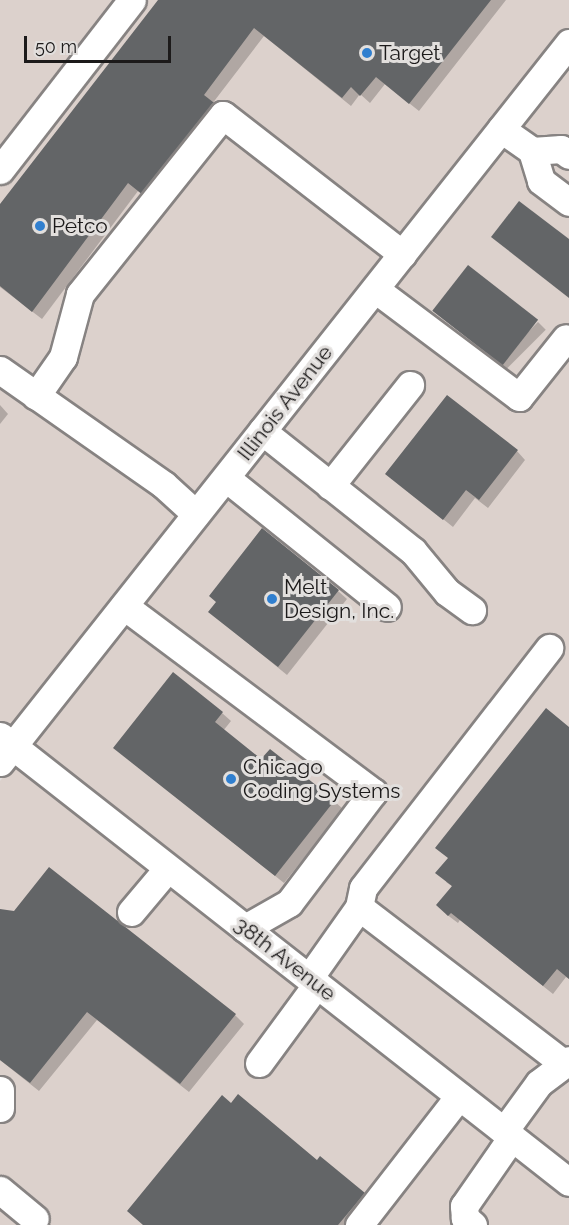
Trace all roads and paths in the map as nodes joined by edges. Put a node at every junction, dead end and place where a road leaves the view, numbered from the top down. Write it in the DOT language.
graph roads {
  1 [pos="131,1"];
  2 [pos="569,43"];
  3 [pos="501,129"];
  4 [pos="532,151"];
  5 [pos="569,155"];
  6 [pos="0,170"];
  7 [pos="569,202"];
  8 [pos="402,254"];
  9 [pos="375,289"];
  10 [pos="566,338"];
  11 [pos="0,370"];
  12 [pos="410,385"];
  13 [pos="36,396"];
  14 [pos="262,431"];
  15 [pos="226,478"];
  16 [pos="330,486"];
  17 [pos="196,514"];
  18 [pos="124,606"];
  19 [pos="387,607"];
  20 [pos="472,610"];
  21 [pos="549,648"];
  22 [pos="4,748"];
  23 [pos="168,868"];
  24 [pos="359,907"];
  25 [pos="131,912"];
  26 [pos="245,928"];
  27 [pos="313,981"];
  28 [pos="567,1062"];
  29 [pos="259,1063"];
  30 [pos="0,1090"];
  31 [pos="459,1096"];
  32 [pos="0,1108"];
  33 [pos="508,1134"];
  34 [pos="564,1168"];
  35 [pos="0,1190"];
  36 [pos="35,1219"];
  37 [pos="462,1219"];
  38 [pos="359,1225"];
  1 -- 6 [label="street"];
  2 -- 3 [label="street, Illinois Avenue"];
  3 -- 4 [label="street"];
  3 -- 8 [label="street, Illinois Avenue"];
  4 -- 5 [label="street"];
  4 -- 7 [label="street"];
  8 -- 9 [label="street, Illinois Avenue"];
  8 -- 13 [label="street"];
  9 -- 10 [label="street"];
  9 -- 14 [label="street, Illinois Avenue"];
  11 -- 13 [label="street"];
  12 -- 16 [label="street"];
  13 -- 17 [label="street"];
  14 -- 15 [label="street, Illinois Avenue"];
  14 -- 16 [label="street"];
  15 -- 17 [label="street, Illinois Avenue"];
  15 -- 19 [label="street"];
  16 -- 20 [label="street"];
  17 -- 18 [label="street, Illinois Avenue"];
  18 -- 22 [label="street, Illinois Avenue"];
  18 -- 26 [label="street"];
  21 -- 24 [label="street"];
  22 -- 23 [label="street, 38th Avenue"];
  23 -- 25 [label="street"];
  23 -- 26 [label="street, 38th Avenue"];
  24 -- 27 [label="street"];
  24 -- 28 [label="street"];
  26 -- 27 [label="street, 38th Avenue"];
  27 -- 29 [label="street"];
  27 -- 31 [label="street, 38th Avenue"];
  28 -- 33 [label="street"];
  30 -- 32 [label="street"];
  31 -- 33 [label="street, 38th Avenue"];
  31 -- 38 [label="street"];
  33 -- 34 [label="street, 38th Avenue"];
  33 -- 37 [label="street"];
  35 -- 36 [label="street"];
}
